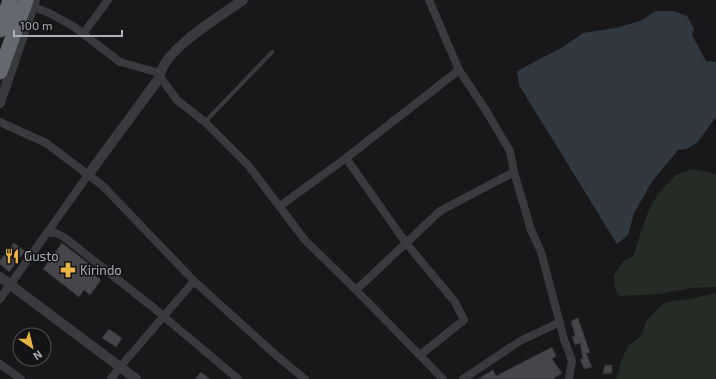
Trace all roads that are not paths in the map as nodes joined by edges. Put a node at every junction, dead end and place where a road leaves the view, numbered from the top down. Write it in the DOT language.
graph roads {
  1 [pos="10,0"];
  2 [pos="17,0"];
  3 [pos="108,0"];
  4 [pos="243,0"];
  5 [pos="429,0"];
  6 [pos="31,2"];
  7 [pos="0,30"];
  8 [pos="83,34"];
  9 [pos="272,52"];
  10 [pos="459,70"];
  11 [pos="0,72"];
  12 [pos="160,75"];
  13 [pos="0,103"];
  14 [pos="0,122"];
  15 [pos="205,122"];
  16 [pos="346,158"];
  17 [pos="514,172"];
  18 [pos="88,175"];
  19 [pos="280,206"];
  20 [pos="48,233"];
  21 [pos="406,243"];
  22 [pos="0,277"];
  23 [pos="194,281"];
  24 [pos="9,285"];
  25 [pos="356,290"];
  26 [pos="0,299"];
  27 [pos="163,317"];
  28 [pos="560,322"];
  29 [pos="420,355"];
  30 [pos="0,364"];
  31 [pos="120,367"];
  32 [pos="21,379"];
  33 [pos="111,379"];
  34 [pos="136,379"];
  35 [pos="238,379"];
  36 [pos="305,379"];
  37 [pos="443,379"];
  38 [pos="463,379"];
  39 [pos="569,379"];
  1 -- 7 [label="highway"];
  2 -- 6 [label="street"];
  3 -- 8 [label="street"];
  4 -- 12 [label="street"];
  5 -- 10 [label="street"];
  6 -- 8 [label="street"];
  6 -- 11 [label="highway"];
  6 -- 13 [label="street"];
  8 -- 12 [label="street"];
  9 -- 15 [label="lane"];
  10 -- 16 [label="street"];
  10 -- 17 [label="street"];
  12 -- 15 [label="street"];
  12 -- 18 [label="street"];
  14 -- 18 [label="street"];
  15 -- 19 [label="street"];
  16 -- 19 [label="street"];
  16 -- 21 [label="street"];
  17 -- 21 [label="street"];
  17 -- 28 [label="street"];
  18 -- 20 [label="street"];
  18 -- 23 [label="street"];
  19 -- 25 [label="street"];
  20 -- 24 [label="street"];
  20 -- 27 [label="street"];
  21 -- 25 [label="street"];
  21 -- 29 [label="street"];
  22 -- 24 [label="street"];
  23 -- 27 [label="street"];
  23 -- 36 [label="street"];
  24 -- 26 [label="street"];
  24 -- 31 [label="street"];
  25 -- 29 [label="street"];
  27 -- 31 [label="street"];
  27 -- 35 [label="street"];
  28 -- 38 [label="street"];
  28 -- 39 [label="street"];
  29 -- 37 [label="street"];
  30 -- 32 [label="street"];
  31 -- 33 [label="street"];
  31 -- 34 [label="street"];
}
